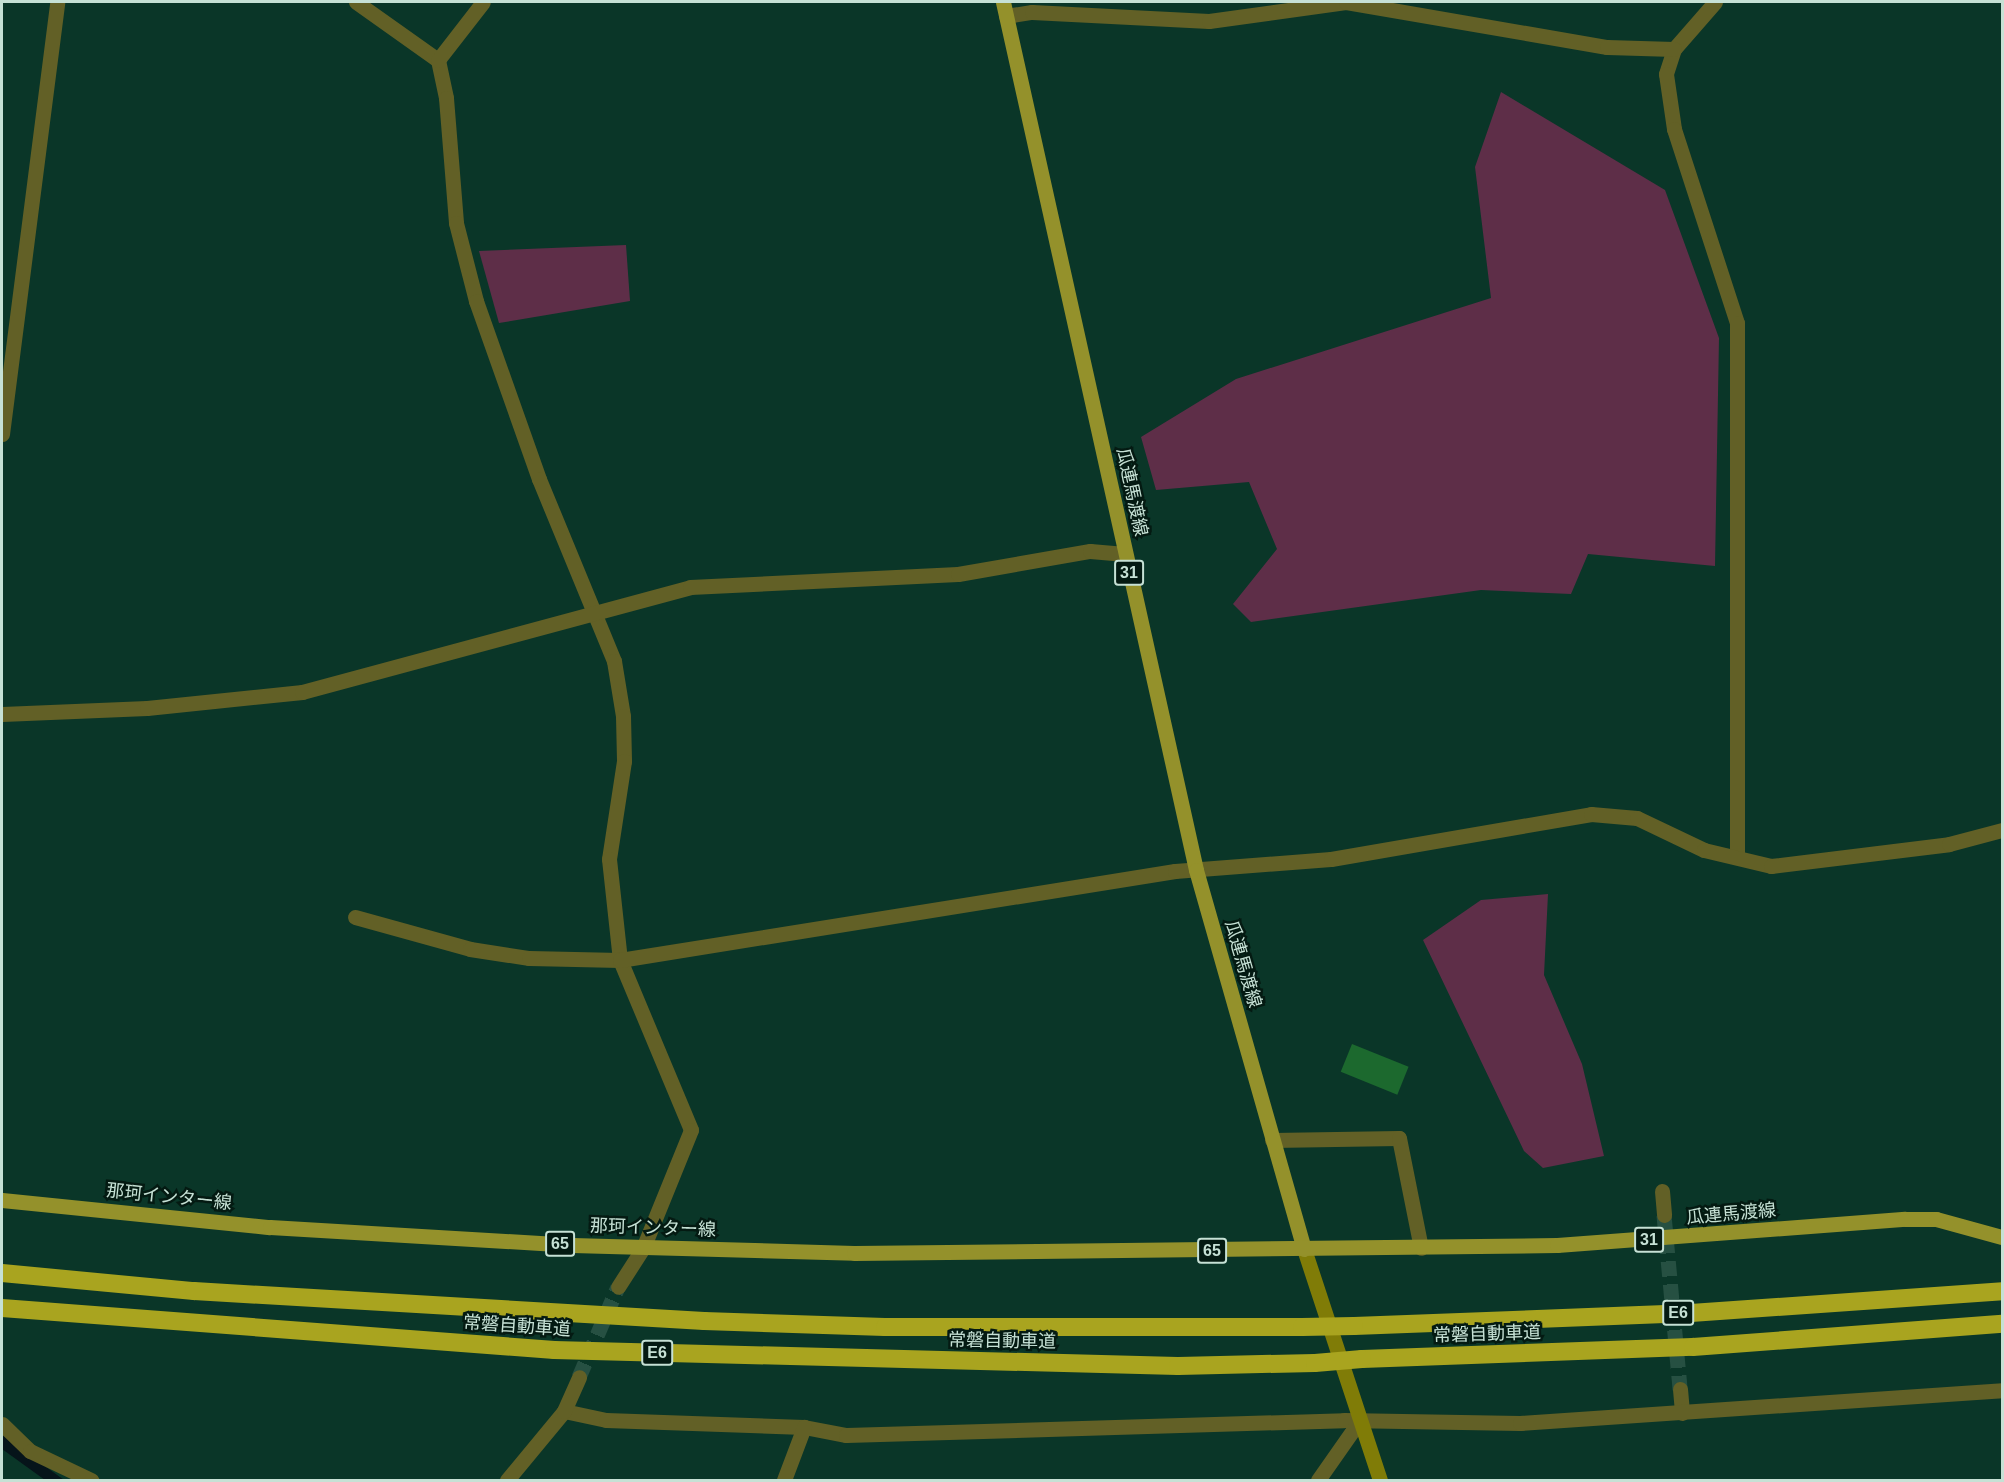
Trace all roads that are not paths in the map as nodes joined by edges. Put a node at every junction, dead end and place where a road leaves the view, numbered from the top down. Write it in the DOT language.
graph roads {
  1 [pos="57,2"];
  2 [pos="356,2"];
  3 [pos="483,2"];
  4 [pos="1715,2"];
  5 [pos="1005,9"];
  6 [pos="1674,49"];
  7 [pos="438,60"];
  8 [pos="2,434"];
  9 [pos="1125,554"];
  10 [pos="591,612"];
  11 [pos="2,714"];
  12 [pos="2002,830"];
  13 [pos="1737,855"];
  14 [pos="1196,870"];
  15 [pos="354,917"];
  16 [pos="620,960"];
  17 [pos="1272,1140"];
  18 [pos="1662,1191"];
  19 [pos="2,1200"];
  20 [pos="1664,1215"];
  21 [pos="2002,1237"];
  22 [pos="643,1248"];
  23 [pos="1421,1248"];
  24 [pos="1304,1249"];
  25 [pos="2,1273"];
  26 [pos="618,1287"];
  27 [pos="2002,1291"];
  28 [pos="2,1308"];
  29 [pos="2002,1324"];
  30 [pos="579,1377"];
  31 [pos="1680,1389"];
  32 [pos="2002,1390"];
  33 [pos="564,1411"];
  34 [pos="1682,1413"];
  35 [pos="1360,1420"];
  36 [pos="2,1424"];
  37 [pos="804,1427"];
  38 [pos="91,1480"];
  39 [pos="507,1480"];
  40 [pos="784,1480"];
  41 [pos="1318,1480"];
  42 [pos="1380,1480"];
  1 -- 8 [label="street"];
  2 -- 7 [label="street"];
  3 -- 7 [label="street"];
  4 -- 6 [label="street"];
  5 -- 6 [label="street"];
  5 -- 9 [label="main road, 瓜連馬渡線 / 31"];
  6 -- 13 [label="street"];
  7 -- 10 [label="street"];
  9 -- 10 [label="street"];
  9 -- 14 [label="main road, 瓜連馬渡線 / 31"];
  10 -- 11 [label="street"];
  10 -- 16 [label="street"];
  12 -- 13 [label="street"];
  13 -- 14 [label="street"];
  14 -- 16 [label="street"];
  14 -- 17 [label="main road, 瓜連馬渡線 / 31"];
  15 -- 16 [label="street"];
  16 -- 22 [label="street"];
  17 -- 23 [label="street"];
  17 -- 24 [label="main road, 瓜連馬渡線 / 31"];
  18 -- 20 [label="street"];
  19 -- 22 [label="main road, 那珂インター線 / 65"];
  21 -- 23 [label="main road, 瓜連馬渡線 / 31"];
  22 -- 24 [label="main road, 那珂インター線 / 65"];
  22 -- 26 [label="street"];
  23 -- 24 [label="main road, 瓜連馬渡線 / 31"];
  24 -- 35 [label="street"];
  25 -- 27 [label="highway, 常磐自動車道 / E6, bridge"];
  28 -- 29 [label="highway, 常磐自動車道 / E6, bridge"];
  30 -- 33 [label="street"];
  31 -- 34 [label="street"];
  32 -- 34 [label="street"];
  33 -- 37 [label="street"];
  33 -- 39 [label="street"];
  34 -- 35 [label="street"];
  35 -- 37 [label="street"];
  35 -- 41 [label="street"];
  35 -- 42 [label="street"];
  36 -- 38 [label="street"];
  37 -- 40 [label="street"];
}
